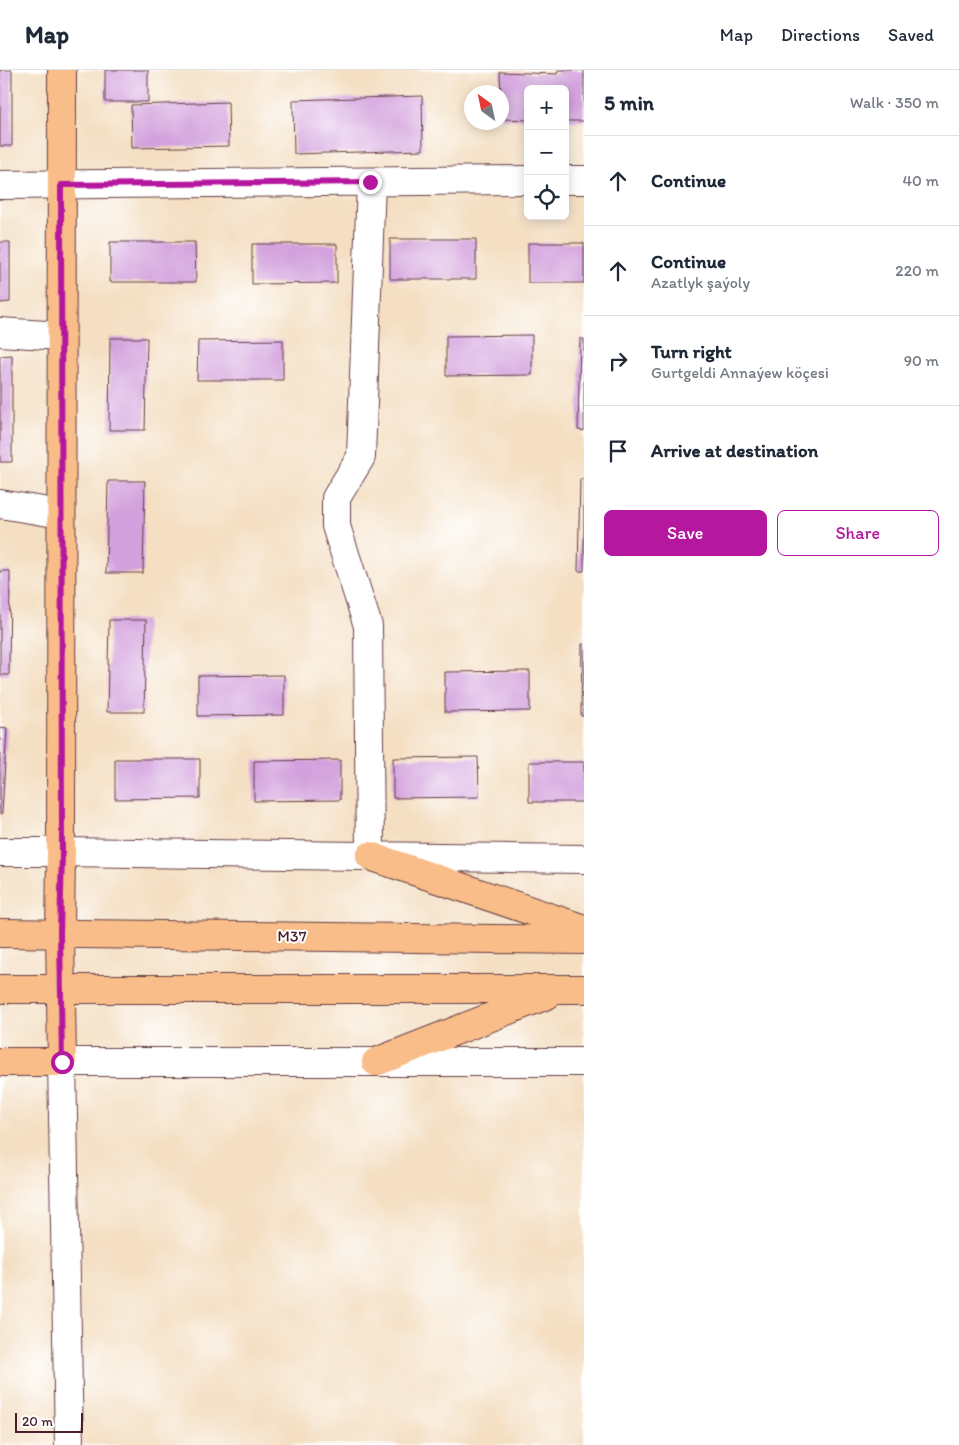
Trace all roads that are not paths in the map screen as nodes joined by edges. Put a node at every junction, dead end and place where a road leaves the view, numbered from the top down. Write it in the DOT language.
graph roads {
  1 [pos="62,70"];
  2 [pos="524,180"];
  3 [pos="569,180"];
  4 [pos="584,180"];
  5 [pos="370,182"];
  6 [pos="0,185"];
  7 [pos="61,185"];
  8 [pos="0,332"];
  9 [pos="61,336"];
  10 [pos="0,504"];
  11 [pos="61,514"];
  12 [pos="0,852"];
  13 [pos="62,852"];
  14 [pos="370,856"];
  15 [pos="584,859"];
  16 [pos="584,929"];
  17 [pos="0,932"];
  18 [pos="60,933"];
  19 [pos="584,940"];
  20 [pos="0,989"];
  21 [pos="61,989"];
  22 [pos="573,989"];
  23 [pos="0,1062"];
  24 [pos="62,1062"];
  25 [pos="376,1062"];
  26 [pos="584,1062"];
  27 [pos="70,1445"];
  1 -- 7 [label="main road"];
  2 -- 5 [label="street"];
  3 -- 4 [label="street"];
  5 -- 7 [label="street"];
  5 -- 14 [label="street"];
  6 -- 7 [label="street"];
  7 -- 9 [label="main road"];
  8 -- 9 [label="street"];
  9 -- 11 [label="main road"];
  10 -- 11 [label="street"];
  11 -- 13 [label="main road"];
  12 -- 13 [label="street"];
  13 -- 14 [label="street"];
  13 -- 18 [label="main road"];
  14 -- 15 [label="street"];
  14 -- 16 [label="main road"];
  17 -- 18 [label="main road, M37 / M37"];
  18 -- 19 [label="main road, M37 / M37"];
  18 -- 21 [label="main road"];
  20 -- 21 [label="main road"];
  21 -- 22 [label="main road"];
  21 -- 24 [label="main road"];
  22 -- 25 [label="main road"];
  23 -- 24 [label="main road"];
  24 -- 25 [label="street"];
  24 -- 27 [label="street"];
  25 -- 26 [label="street"];
}
